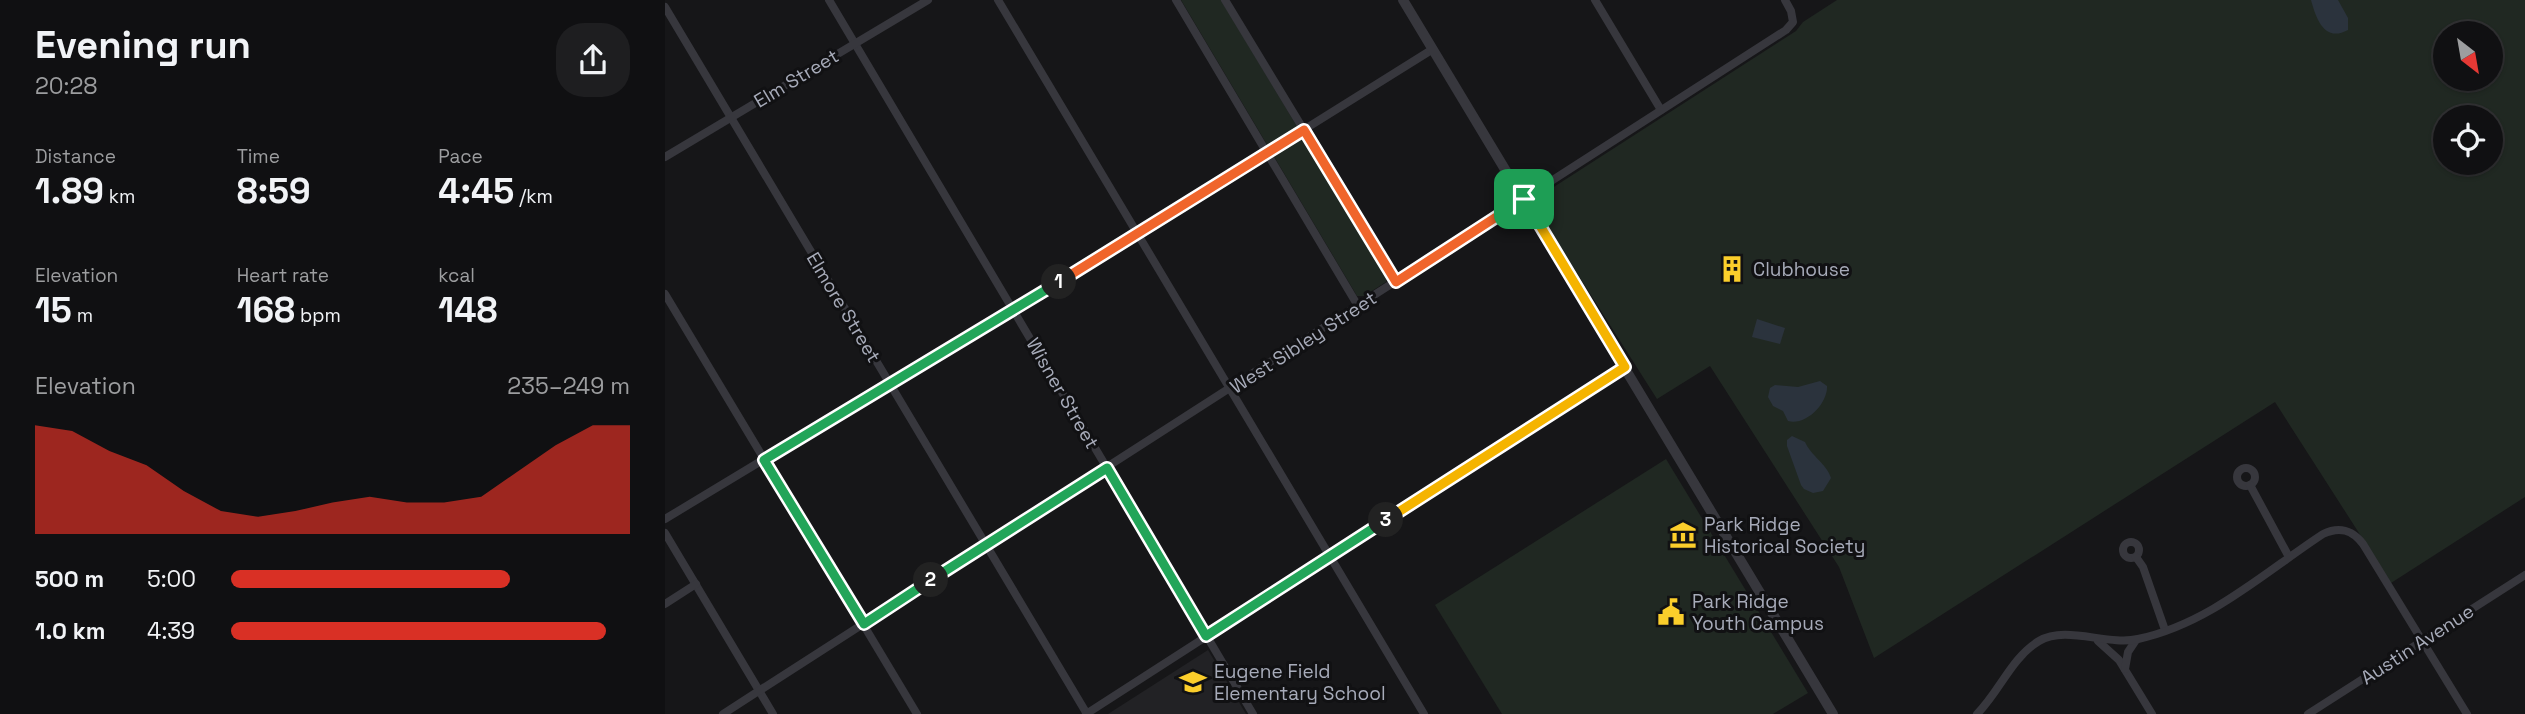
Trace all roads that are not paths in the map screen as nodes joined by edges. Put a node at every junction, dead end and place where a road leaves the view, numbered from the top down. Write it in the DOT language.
graph roads {
  1 [pos="829,0"];
  2 [pos="928,0"];
  3 [pos="998,0"];
  4 [pos="1176,0"];
  5 [pos="1225,0"];
  6 [pos="1403,0"];
  7 [pos="1595,0"];
  8 [pos="1784,0"];
  9 [pos="665,7"];
  10 [pos="855,43"];
  11 [pos="1433,49"];
  12 [pos="1661,110"];
  13 [pos="731,117"];
  14 [pos="1304,130"];
  15 [pos="1267,153"];
  16 [pos="665,157"];
  17 [pos="1524,199"];
  18 [pos="1137,234"];
  19 [pos="1396,282"];
  20 [pos="665,294"];
  21 [pos="1358,306"];
  22 [pos="1014,309"];
  23 [pos="1625,367"];
  24 [pos="890,385"];
  25 [pos="1229,389"];
  26 [pos="764,460"];
  27 [pos="1107,468"];
  28 [pos="2251,485"];
  29 [pos="665,519"];
  30 [pos="665,533"];
  31 [pos="986,545"];
  32 [pos="1329,557"];
  33 [pos="2136,557"];
  34 [pos="2289,557"];
  35 [pos="2525,575"];
  36 [pos="696,584"];
  37 [pos="665,604"];
  38 [pos="864,624"];
  39 [pos="2165,630"];
  40 [pos="1206,636"];
  41 [pos="2096,639"];
  42 [pos="2136,640"];
  43 [pos="2423,640"];
  44 [pos="2125,670"];
  45 [pos="759,691"];
  46 [pos="1986,706"];
  47 [pos="723,714"];
  48 [pos="773,714"];
  49 [pos="917,714"];
  50 [pos="1086,714"];
  51 [pos="1254,714"];
  52 [pos="1424,714"];
  53 [pos="1833,714"];
  54 [pos="1977,714"];
  55 [pos="1991,714"];
  56 [pos="2152,714"];
  57 [pos="2308,714"];
  58 [pos="2467,714"];
  1 -- 10 [label="street, Wisner Street"];
  2 -- 10 [label="street, Elm Street"];
  3 -- 18 [label="street"];
  4 -- 15 [label="street"];
  5 -- 14 [label="street"];
  6 -- 11 [label="street"];
  7 -- 12 [label="street"];
  8 -- 12 [label="street, West Sibley Street"];
  9 -- 13 [label="street, Elmore Street"];
  10 -- 13 [label="street, Elm Street"];
  10 -- 22 [label="street, Wisner Street"];
  11 -- 14 [label="street"];
  11 -- 17 [label="street"];
  12 -- 17 [label="street, West Sibley Street"];
  13 -- 16 [label="street, Elm Street"];
  13 -- 24 [label="street, Elmore Street"];
  14 -- 15 [label="street"];
  14 -- 19 [label="street"];
  15 -- 18 [label="street"];
  15 -- 21 [label="street"];
  17 -- 19 [label="street, West Sibley Street"];
  17 -- 23 [label="street"];
  18 -- 22 [label="street"];
  18 -- 25 [label="street"];
  19 -- 21 [label="street, West Sibley Street"];
  20 -- 26 [label="street"];
  21 -- 25 [label="street, West Sibley Street"];
  22 -- 24 [label="street"];
  22 -- 27 [label="street, Wisner Street"];
  23 -- 32 [label="street"];
  23 -- 53 [label="street"];
  24 -- 26 [label="street"];
  24 -- 31 [label="street, Elmore Street"];
  25 -- 27 [label="street, West Sibley Street"];
  25 -- 32 [label="street"];
  26 -- 29 [label="street"];
  26 -- 38 [label="street"];
  27 -- 31 [label="street, West Sibley Street"];
  27 -- 40 [label="street, Wisner Street"];
  28 -- 34 [label="street"];
  30 -- 36 [label="street"];
  31 -- 38 [label="street, West Sibley Street"];
  31 -- 50 [label="street, Elmore Street"];
  32 -- 40 [label="street"];
  32 -- 52 [label="street"];
  33 -- 39 [label="street"];
  34 -- 39 [label="street"];
  34 -- 43 [label="street"];
  35 -- 43 [label="street, Austin Avenue"];
  36 -- 37 [label="street"];
  36 -- 45 [label="street"];
  38 -- 45 [label="street, West Sibley Street"];
  38 -- 49 [label="street"];
  39 -- 42 [label="street"];
  40 -- 50 [label="street"];
  40 -- 51 [label="street, Wisner Street"];
  41 -- 42 [label="street"];
  41 -- 44 [label="street"];
  41 -- 46 [label="street"];
  42 -- 44 [label="street"];
  43 -- 57 [label="street, Austin Avenue"];
  43 -- 58 [label="street"];
  44 -- 56 [label="street"];
  45 -- 47 [label="street, West Sibley Street"];
  45 -- 48 [label="street"];
  46 -- 54 [label="street"];
  46 -- 55 [label="street"];
}
